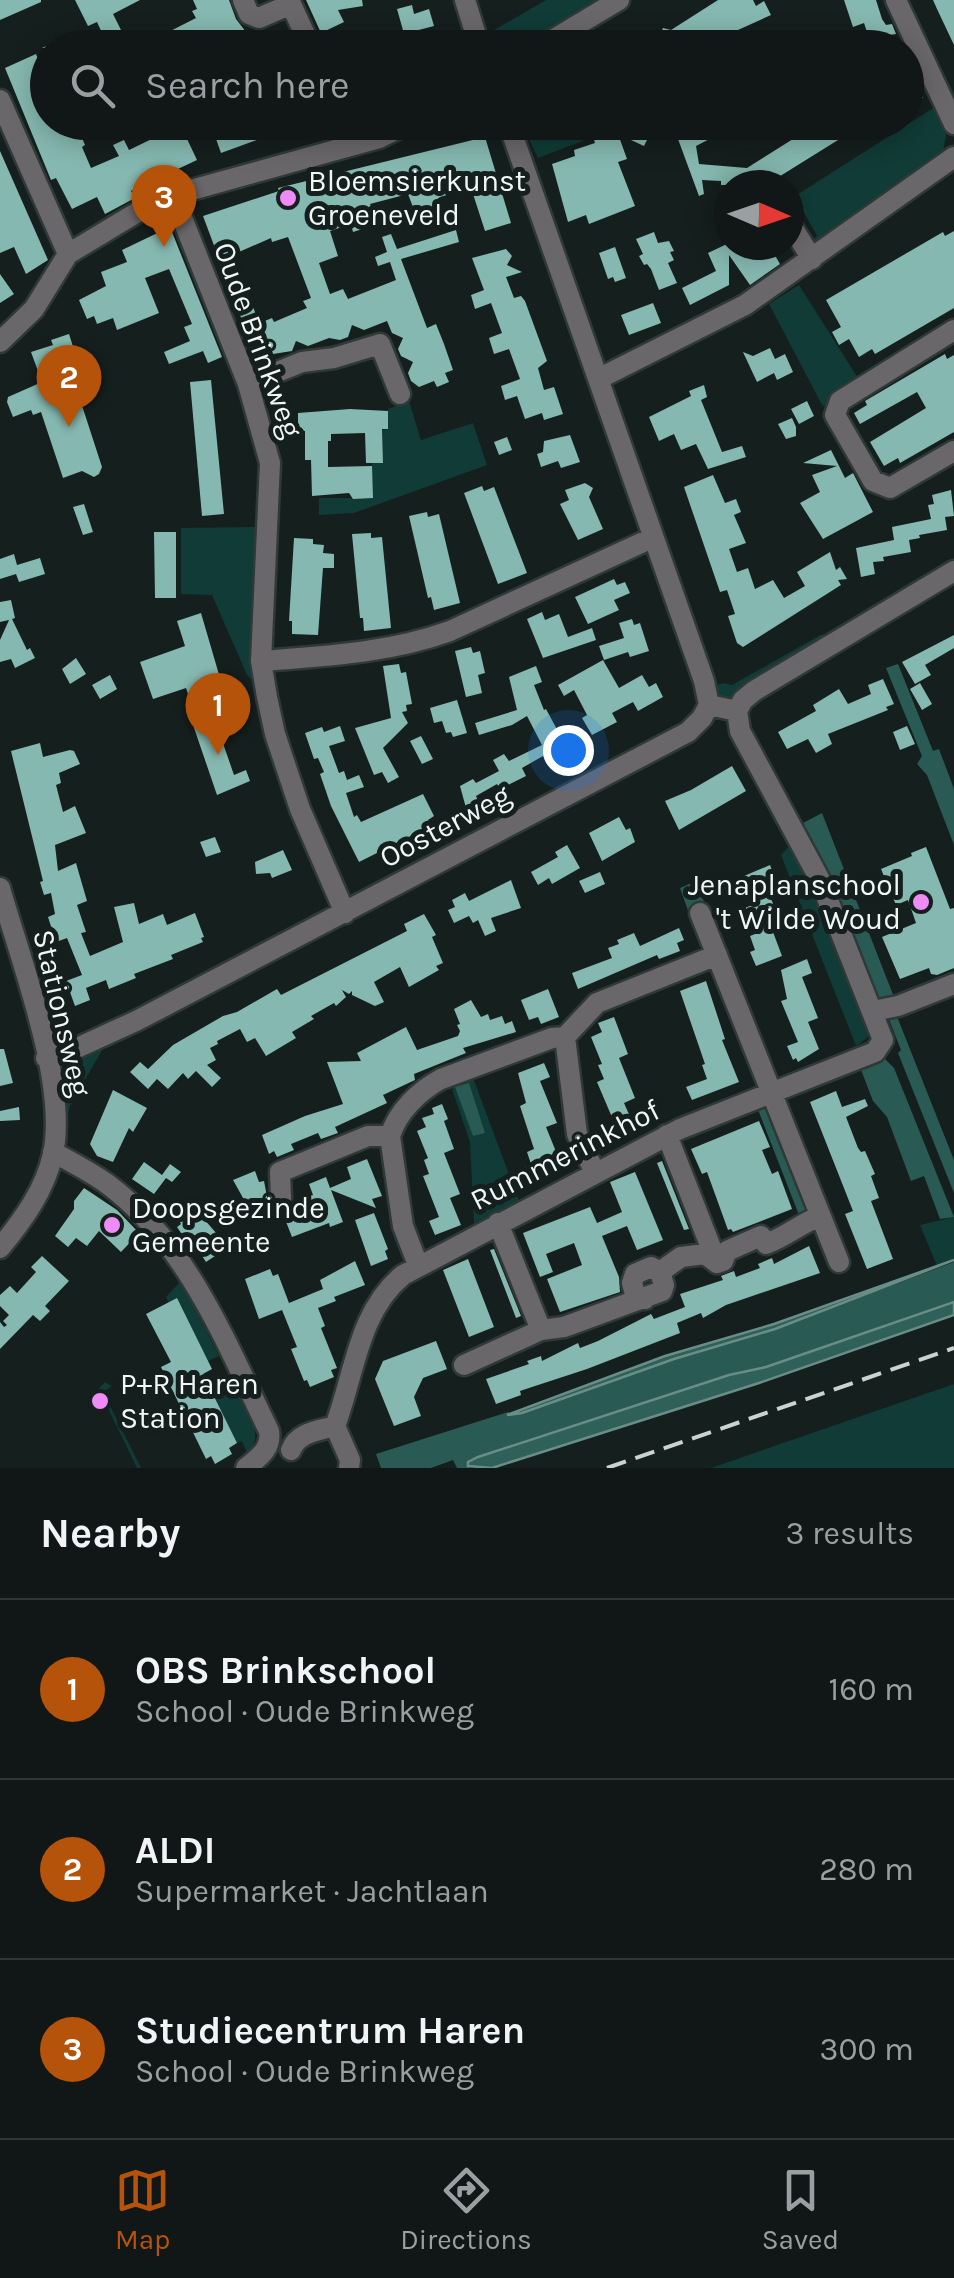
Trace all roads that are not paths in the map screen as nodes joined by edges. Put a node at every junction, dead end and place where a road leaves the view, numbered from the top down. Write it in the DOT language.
graph roads {
  1 [pos="243,0"];
  2 [pos="464,0"];
  3 [pos="619,0"];
  4 [pos="896,0"];
  5 [pos="290,2"];
  6 [pos="303,30"];
  7 [pos="474,30"];
  8 [pos="569,30"];
  9 [pos="910,30"];
  10 [pos="924,60"];
  11 [pos="0,100"];
  12 [pos="954,124"];
  13 [pos="349,140"];
  14 [pos="371,140"];
  15 [pos="514,140"];
  16 [pos="351,145"];
  17 [pos="954,157"];
  18 [pos="173,195"];
  19 [pos="804,246"];
  20 [pos="68,254"];
  21 [pos="812,259"];
  22 [pos="954,330"];
  23 [pos="0,342"];
  24 [pos="598,379"];
  25 [pos="248,384"];
  26 [pos="400,394"];
  27 [pos="954,451"];
  28 [pos="652,538"];
  29 [pos="954,572"];
  30 [pos="261,661"];
  31 [pos="708,705"];
  32 [pos="737,710"];
  33 [pos="0,888"];
  34 [pos="345,913"];
  35 [pos="700,913"];
  36 [pos="717,955"];
  37 [pos="954,984"];
  38 [pos="873,1012"];
  39 [pos="565,1037"];
  40 [pos="46,1058"];
  41 [pos="771,1092"];
  42 [pos="667,1135"];
  43 [pos="390,1136"];
  44 [pos="53,1152"];
  45 [pos="595,1174"];
  46 [pos="281,1199"];
  47 [pos="820,1216"];
  48 [pos="498,1224"];
  49 [pos="0,1248"];
  50 [pos="839,1262"];
  51 [pos="717,1263"];
  52 [pos="418,1266"];
  53 [pos="541,1330"];
  54 [pos="464,1365"];
  55 [pos="335,1426"];
  56 [pos="270,1443"];
  57 [pos="294,1459"];
  58 [pos="246,1468"];
  59 [pos="349,1468"];
  1 -- 5 [label="street"];
  2 -- 7 [label="street"];
  3 -- 8 [label="street"];
  4 -- 9 [label="street"];
  5 -- 6 [label="street"];
  10 -- 12 [label="street"];
  11 -- 20 [label="street"];
  13 -- 16 [label="street"];
  14 -- 16 [label="street"];
  15 -- 24 [label="street"];
  16 -- 18 [label="street"];
  17 -- 21 [label="street"];
  18 -- 20 [label="street"];
  18 -- 25 [label="street, Oude Brinkweg"];
  19 -- 21 [label="street"];
  20 -- 23 [label="street"];
  21 -- 24 [label="street"];
  22 -- 27 [label="street"];
  24 -- 28 [label="street"];
  25 -- 26 [label="street"];
  25 -- 30 [label="street, Oude Brinkweg"];
  28 -- 30 [label="street"];
  28 -- 31 [label="street"];
  29 -- 32 [label="street"];
  30 -- 34 [label="street, Oude Brinkweg"];
  31 -- 32 [label="street"];
  31 -- 34 [label="street, Oosterweg"];
  32 -- 38 [label="street, Rummerinkhof"];
  33 -- 40 [label="street, Stationsweg"];
  34 -- 40 [label="street, Oosterweg"];
  35 -- 36 [label="street"];
  36 -- 39 [label="street"];
  36 -- 41 [label="street"];
  37 -- 38 [label="street"];
  38 -- 41 [label="street, Rummerinkhof"];
  39 -- 43 [label="street"];
  39 -- 45 [label="street"];
  40 -- 44 [label="street, Stationsweg"];
  41 -- 42 [label="street, Rummerinkhof"];
  41 -- 47 [label="street"];
  42 -- 45 [label="street, Rummerinkhof"];
  42 -- 51 [label="street"];
  43 -- 46 [label="street"];
  43 -- 52 [label="street"];
  44 -- 49 [label="street"];
  44 -- 56 [label="street"];
  45 -- 48 [label="street, Rummerinkhof"];
  47 -- 50 [label="street"];
  47 -- 51 [label="street"];
  48 -- 52 [label="street, Rummerinkhof"];
  48 -- 53 [label="street"];
  51 -- 53 [label="street"];
  52 -- 55 [label="street, Rummerinkhof"];
  53 -- 54 [label="street"];
  55 -- 57 [label="street"];
  55 -- 59 [label="street"];
  56 -- 57 [label="street"];
  56 -- 58 [label="street"];
}
